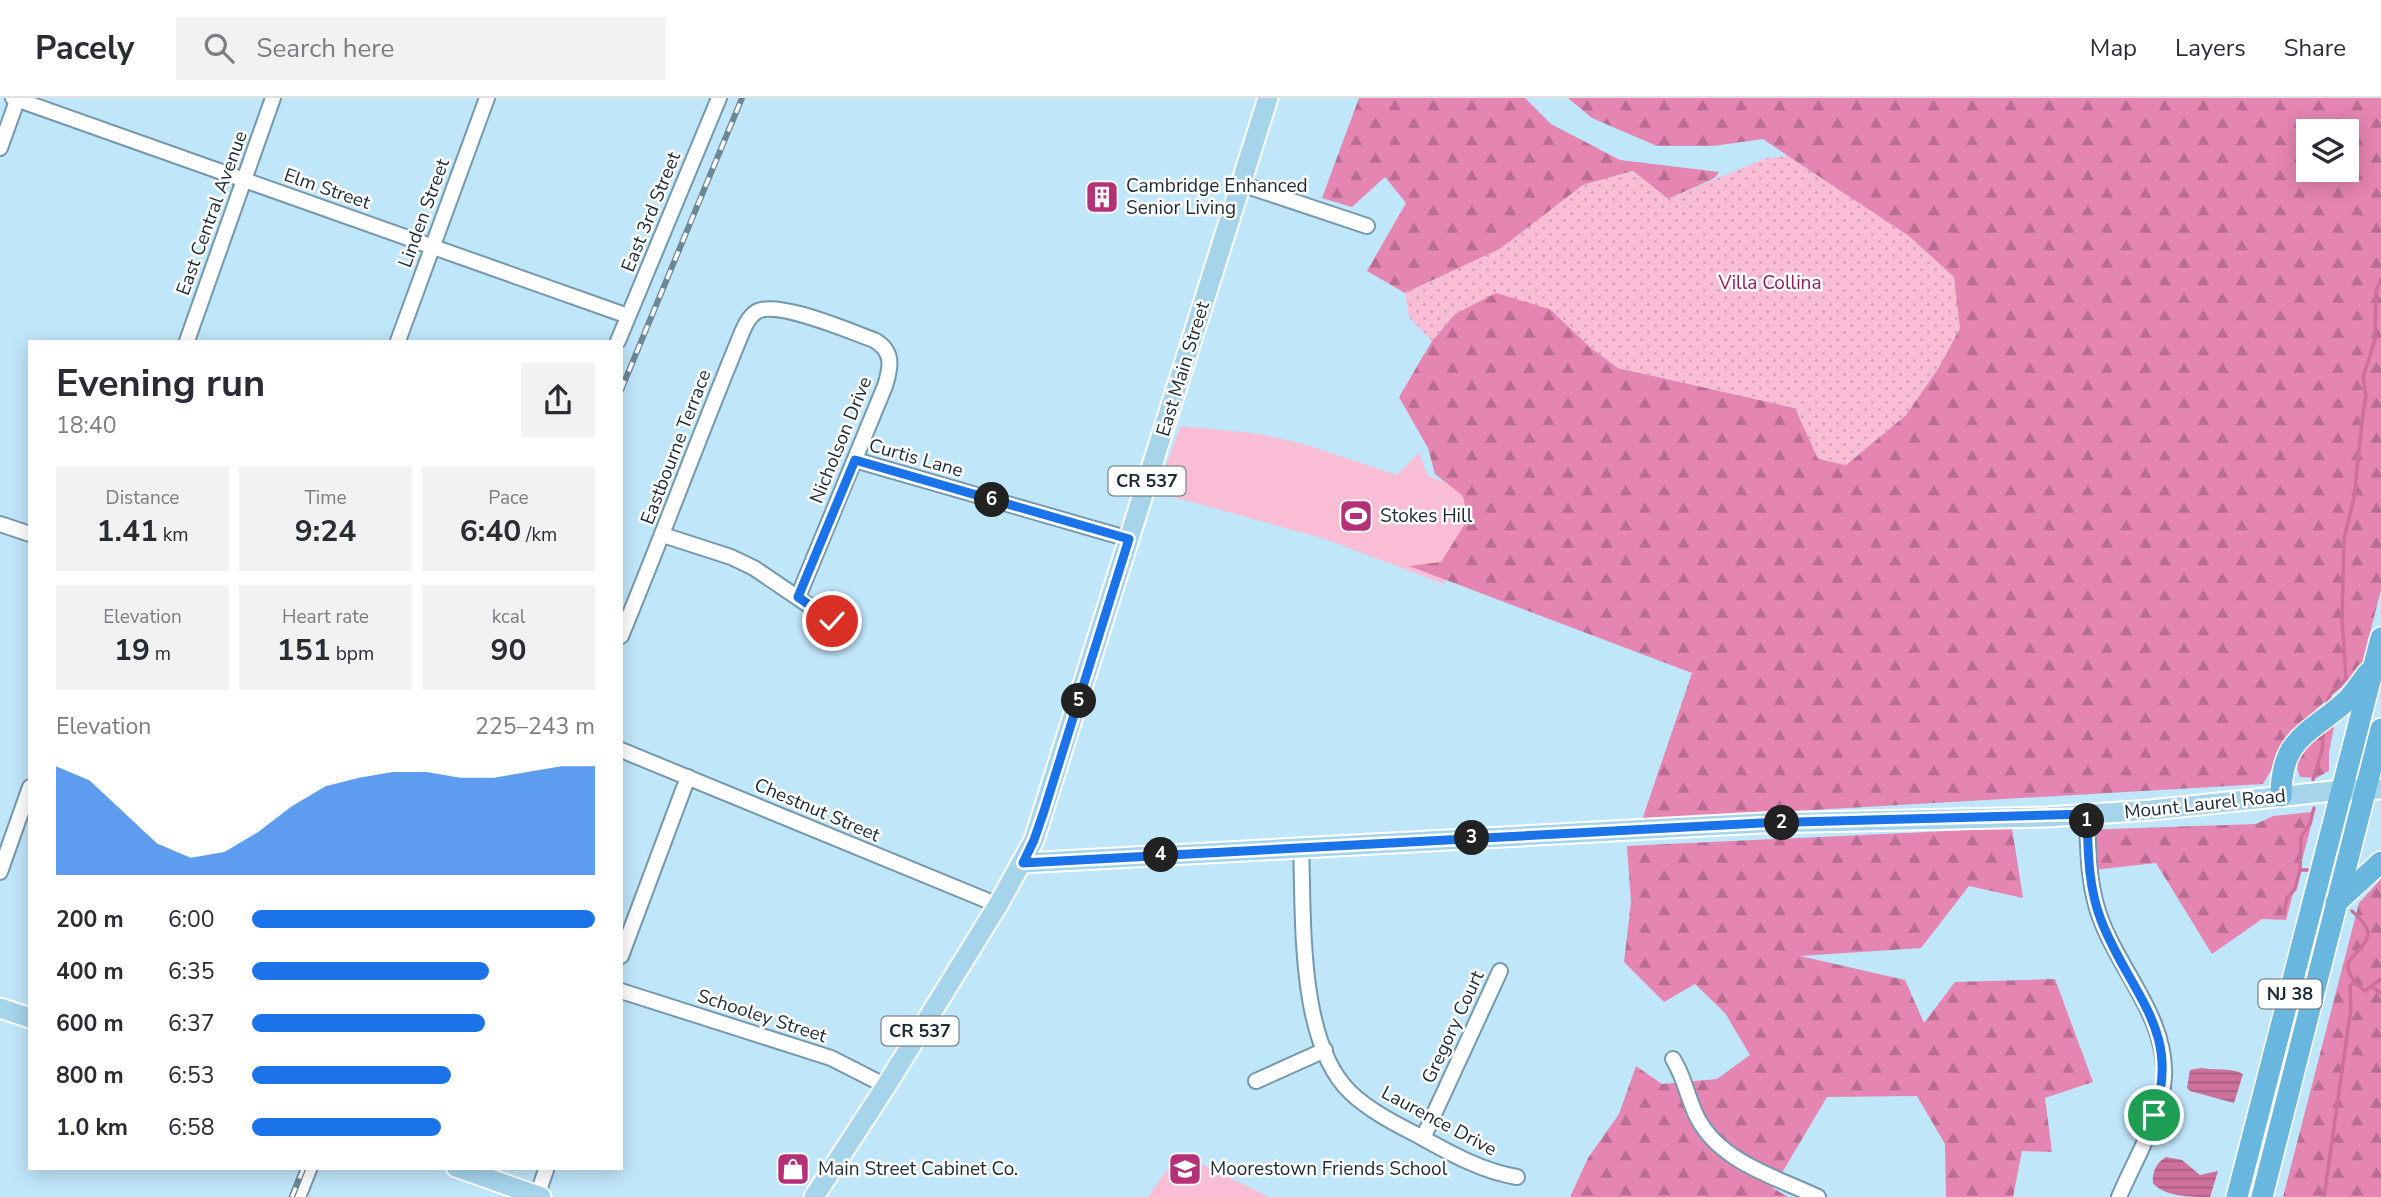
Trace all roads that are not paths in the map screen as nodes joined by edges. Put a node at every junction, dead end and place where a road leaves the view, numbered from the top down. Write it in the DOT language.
graph roads {
  1 [pos="273,98"];
  2 [pos="487,98"];
  3 [pos="719,98"];
  4 [pos="1268,98"];
  5 [pos="16,99"];
  6 [pos="0,148"];
  7 [pos="244,180"];
  8 [pos="1241,184"];
  9 [pos="1367,226"];
  10 [pos="432,246"];
  11 [pos="755,312"];
  12 [pos="628,316"];
  13 [pos="187,340"];
  14 [pos="398,340"];
  15 [pos="618,340"];
  16 [pos="855,460"];
  17 [pos="0,524"];
  18 [pos="28,533"];
  19 [pos="663,535"];
  20 [pos="1129,539"];
  21 [pos="798,597"];
  22 [pos="832,621"];
  23 [pos="623,631"];
  24 [pos="2381,638"];
  25 [pos="2375,663"];
  26 [pos="2381,729"];
  27 [pos="623,751"];
  28 [pos="688,778"];
  29 [pos="2373,789"];
  30 [pos="2342,790"];
  31 [pos="28,793"];
  32 [pos="2281,796"];
  33 [pos="2087,814"];
  34 [pos="1301,847"];
  35 [pos="2381,862"];
  36 [pos="1023,863"];
  37 [pos="0,872"];
  38 [pos="2336,903"];
  39 [pos="998,905"];
  40 [pos="623,951"];
  41 [pos="1500,971"];
  42 [pos="623,992"];
  43 [pos="0,1007"];
  44 [pos="28,1017"];
  45 [pos="1325,1050"];
  46 [pos="1673,1059"];
  47 [pos="1256,1081"];
  48 [pos="887,1086"];
  49 [pos="1423,1138"];
  50 [pos="309,1170"];
  51 [pos="462,1170"];
  52 [pos="546,1170"];
  53 [pos="1517,1177"];
  54 [pos="499,1190"];
  55 [pos="539,1196"];
  56 [pos="298,1197"];
  57 [pos="814,1197"];
  58 [pos="1818,1197"];
  59 [pos="2119,1197"];
  60 [pos="2237,1197"];
  61 [pos="2262,1197"];
  1 -- 7 [label="street, East Central Avenue"];
  2 -- 10 [label="street, Linden Street"];
  3 -- 12 [label="street, East 3rd Street"];
  4 -- 8 [label="main road, East Main Street / CR 537"];
  5 -- 6 [label="street"];
  5 -- 7 [label="street, Elm Street"];
  7 -- 10 [label="street, Elm Street"];
  7 -- 13 [label="street, East Central Avenue"];
  8 -- 9 [label="street"];
  8 -- 20 [label="main road, East Main Street / CR 537"];
  10 -- 12 [label="street, Elm Street"];
  10 -- 14 [label="street, Linden Street"];
  11 -- 16 [label="street, Nicholson Drive"];
  11 -- 19 [label="street, Eastbourne Terrace"];
  12 -- 15 [label="street, East 3rd Street"];
  16 -- 20 [label="street, Curtis Lane"];
  16 -- 21 [label="street, Nicholson Drive"];
  17 -- 18 [label="street"];
  19 -- 21 [label="street"];
  19 -- 23 [label="street, Eastbourne Terrace"];
  20 -- 36 [label="main road, East Main Street / CR 537"];
  21 -- 22 [label="street"];
  24 -- 25 [label="highway, NJ 38"];
  25 -- 30 [label="highway, NJ 38"];
  25 -- 32 [label="highway"];
  26 -- 29 [label="highway, NJ 38"];
  27 -- 28 [label="street, Chestnut Street"];
  28 -- 39 [label="street, Chestnut Street"];
  28 -- 40 [label="street"];
  29 -- 30 [label="main road, Mount Laurel Road"];
  29 -- 38 [label="highway, NJ 38"];
  30 -- 32 [label="main road, Mount Laurel Road"];
  30 -- 60 [label="highway, NJ 38"];
  31 -- 37 [label="street"];
  32 -- 33 [label="main road, Mount Laurel Road"];
  33 -- 34 [label="main road, Mount Laurel Road"];
  33 -- 59 [label="street"];
  34 -- 36 [label="main road, Mount Laurel Road"];
  34 -- 45 [label="street, Laurence Drive"];
  35 -- 38 [label="highway"];
  36 -- 39 [label="main road, East Main Street / CR 537"];
  38 -- 61 [label="highway, NJ 38"];
  39 -- 48 [label="main road, East Main Street / CR 537"];
  41 -- 49 [label="street, Gregory Court"];
  42 -- 48 [label="street, Schooley Street"];
  43 -- 44 [label="main road"];
  45 -- 47 [label="street"];
  45 -- 49 [label="street, Laurence Drive"];
  46 -- 58 [label="street"];
  48 -- 57 [label="main road, East Main Street / CR 537"];
  49 -- 53 [label="street, Laurence Drive"];
  50 -- 56 [label="street"];
  51 -- 54 [label="main road"];
  52 -- 55 [label="street"];
  54 -- 55 [label="main road"];
}
